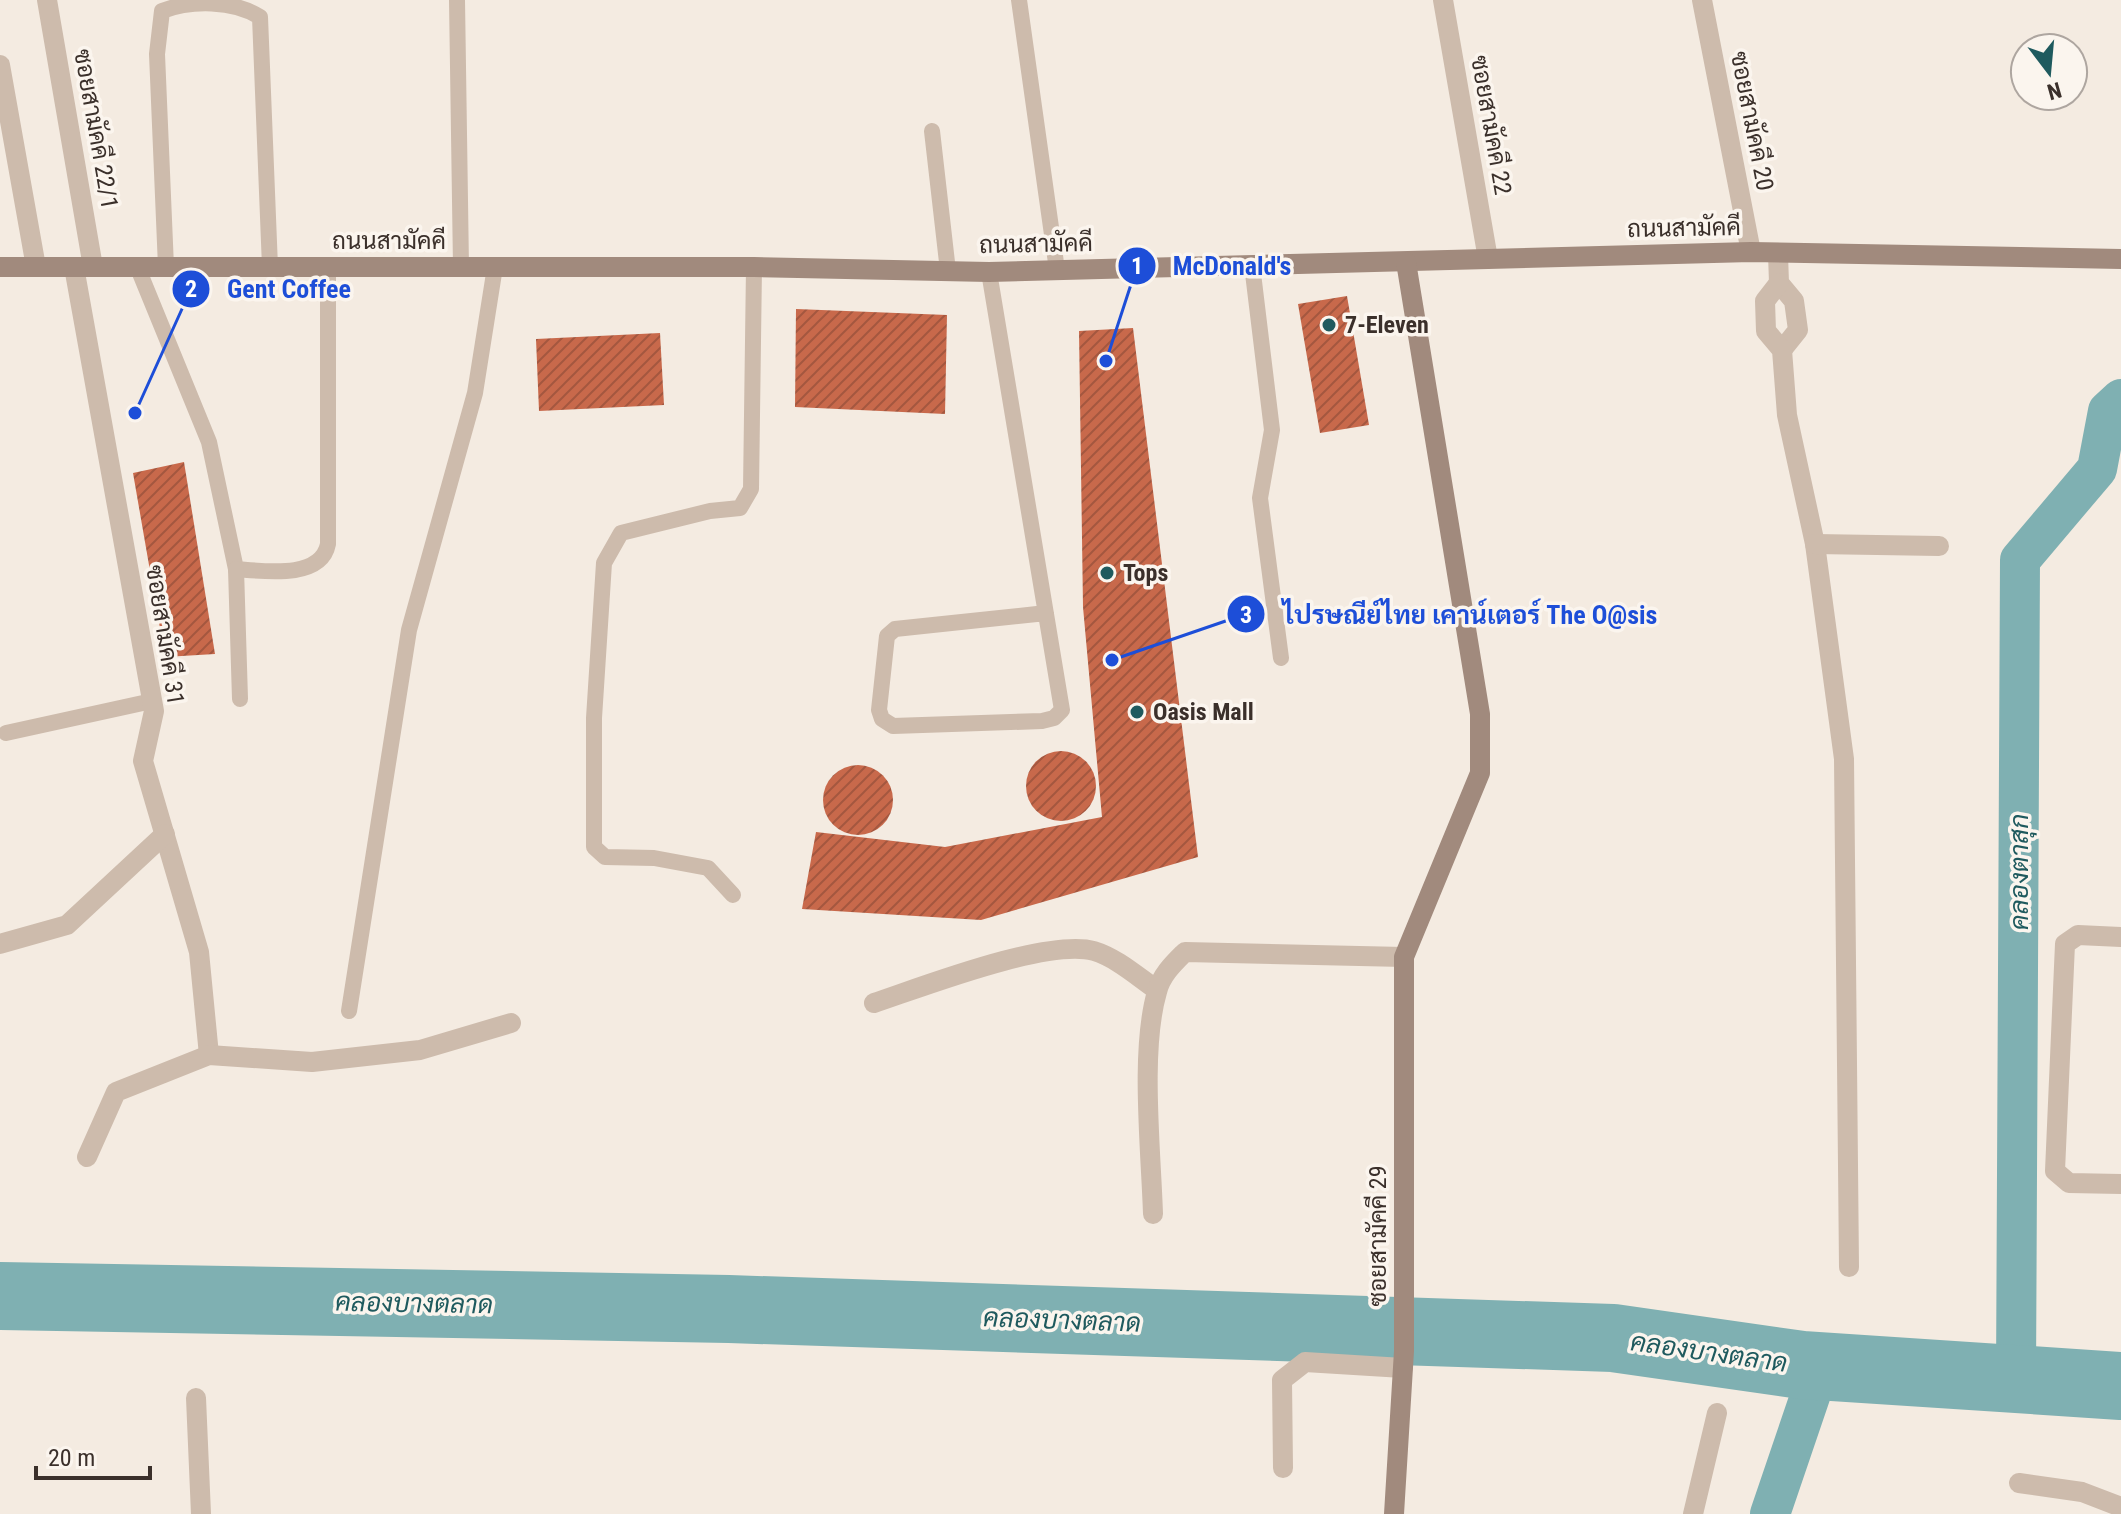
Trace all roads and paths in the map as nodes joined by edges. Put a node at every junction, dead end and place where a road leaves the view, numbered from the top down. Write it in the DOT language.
graph roads {
  1 [pos="47,0"];
  2 [pos="457,0"];
  3 [pos="1019,0"];
  4 [pos="1443,0"];
  5 [pos="1702,0"];
  6 [pos="0,65"];
  7 [pos="932,131"];
  8 [pos="1751,252"];
  9 [pos="1778,254"];
  10 [pos="1488,259"];
  11 [pos="2121,259"];
  12 [pos="1406,262"];
  13 [pos="1252,265"];
  14 [pos="137,266"];
  15 [pos="0,267"];
  16 [pos="36,267"];
  17 [pos="84,267"];
  18 [pos="166,267"];
  19 [pos="270,267"];
  20 [pos="328,267"];
  21 [pos="461,267"];
  22 [pos="495,267"];
  23 [pos="754,267"];
  24 [pos="1057,270"];
  25 [pos="948,271"];
  26 [pos="989,272"];
  27 [pos="1779,283"];
  28 [pos="1782,350"];
  29 [pos="1815,544"];
  30 [pos="1939,546"];
  31 [pos="236,569"];
  32 [pos="1046,613"];
  33 [pos="1281,658"];
  34 [pos="240,699"];
  35 [pos="152,701"];
  36 [pos="6,733"];
  37 [pos="165,834"];
  38 [pos="733,895"];
  39 [pos="2121,937"];
  40 [pos="0,944"];
  41 [pos="1404,957"];
  42 [pos="1157,990"];
  43 [pos="874,1003"];
  44 [pos="349,1011"];
  45 [pos="511,1023"];
  46 [pos="209,1055"];
  47 [pos="87,1157"];
  48 [pos="2121,1184"];
  49 [pos="1153,1214"];
  50 [pos="1849,1267"];
  51 [pos="1403,1359"];
  52 [pos="196,1398"];
  53 [pos="1717,1413"];
  54 [pos="1283,1468"];
  55 [pos="2019,1483"];
  56 [pos="2121,1507"];
  57 [pos="201,1514"];
  58 [pos="1394,1514"];
  59 [pos="1693,1514"];
  1 -- 17 [label="street, ซอยสามัคคี 22/1"];
  2 -- 21 [label="lane"];
  3 -- 24 [label="lane"];
  4 -- 10 [label="street, ซอยสามัคคี 22"];
  5 -- 8 [label="street, ซอยสามัคคี 20"];
  6 -- 16 [label="street"];
  7 -- 25 [label="lane"];
  8 -- 9 [label="main road, ถนนสามัคคี"];
  8 -- 10 [label="main road, ถนนสามัคคี"];
  9 -- 11 [label="main road, ถนนสามัคคี"];
  9 -- 27 [label="street"];
  10 -- 12 [label="main road, ถนนสามัคคี"];
  12 -- 13 [label="main road, ถนนสามัคคี"];
  12 -- 41 [label="main road"];
  13 -- 24 [label="main road, ถนนสามัคคี"];
  13 -- 33 [label="lane"];
  14 -- 17 [label="main road, ถนนสามัคคี"];
  14 -- 18 [label="main road, ถนนสามัคคี"];
  14 -- 31 [label="lane"];
  15 -- 16 [label="main road, ถนนสามัคคี"];
  16 -- 17 [label="main road, ถนนสามัคคี"];
  17 -- 35 [label="street, ซอยสามัคคี 31"];
  18 -- 19 [label="main road, ถนนสามัคคี"];
  18 -- 19 [label="lane"];
  19 -- 20 [label="main road, ถนนสามัคคี"];
  20 -- 21 [label="main road, ถนนสามัคคี"];
  20 -- 31 [label="lane"];
  21 -- 22 [label="main road, ถนนสามัคคี"];
  22 -- 23 [label="main road, ถนนสามัคคี"];
  22 -- 44 [label="lane"];
  23 -- 25 [label="main road, ถนนสามัคคี"];
  23 -- 38 [label="lane"];
  24 -- 26 [label="main road, ถนนสามัคคี"];
  25 -- 26 [label="main road, ถนนสามัคคี"];
  26 -- 32 [label="lane"];
  27 -- 28 [label="street"];
  27 -- 28 [label="street"];
  28 -- 29 [label="street"];
  29 -- 30 [label="street"];
  29 -- 50 [label="street"];
  31 -- 34 [label="lane"];
  32 -- 32 [label="lane"];
  35 -- 36 [label="lane"];
  35 -- 37 [label="street, ซอยสามัคคี 31"];
  37 -- 40 [label="street"];
  37 -- 46 [label="street, ซอยสามัคคี 31"];
  39 -- 48 [label="street"];
  41 -- 42 [label="street"];
  41 -- 51 [label="main road, ซอยสามัคคี 29"];
  42 -- 43 [label="street"];
  42 -- 49 [label="street"];
  45 -- 46 [label="street"];
  46 -- 47 [label="street"];
  51 -- 54 [label="street"];
  51 -- 58 [label="main road, ซอยสามัคคี 29"];
  52 -- 57 [label="street"];
  53 -- 59 [label="street"];
  55 -- 56 [label="street"];
}
